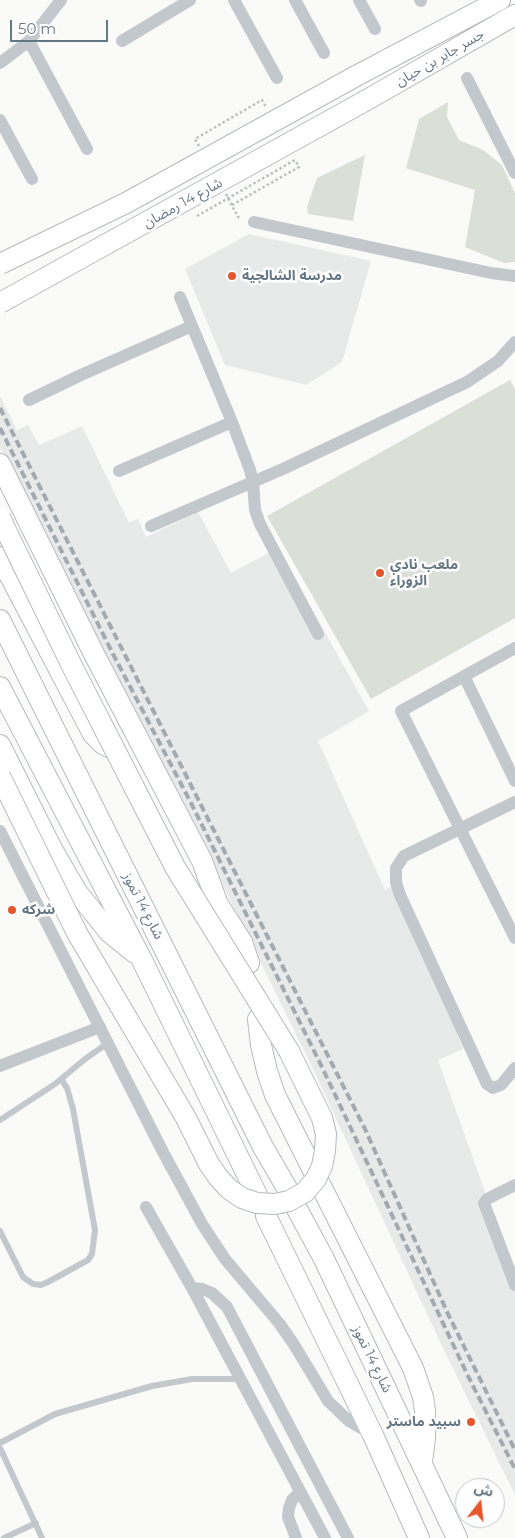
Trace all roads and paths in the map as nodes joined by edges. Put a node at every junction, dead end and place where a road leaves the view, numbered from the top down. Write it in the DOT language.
graph roads {
  1 [pos="60,0"];
  2 [pos="234,0"];
  3 [pos="295,0"];
  4 [pos="359,0"];
  5 [pos="477,0"];
  6 [pos="500,0"];
  7 [pos="186,1"];
  8 [pos="515,15"];
  9 [pos="375,29"];
  10 [pos="515,31"];
  11 [pos="29,41"];
  12 [pos="122,41"];
  13 [pos="324,53"];
  14 [pos="1,61"];
  15 [pos="356,76"];
  16 [pos="277,78"];
  17 [pos="467,78"];
  18 [pos="365,101"];
  19 [pos="266,107"];
  20 [pos="0,120"];
  21 [pos="195,139"];
  22 [pos="87,149"];
  23 [pos="515,172"];
  24 [pos="32,179"];
  25 [pos="232,205"];
  26 [pos="197,216"];
  27 [pos="254,222"];
  28 [pos="0,264"];
  29 [pos="515,276"];
  30 [pos="180,297"];
  31 [pos="0,303"];
  32 [pos="192,326"];
  33 [pos="515,342"];
  34 [pos="30,400"];
  35 [pos="232,422"];
  36 [pos="0,464"];
  37 [pos="119,471"];
  38 [pos="253,482"];
  39 [pos="0,518"];
  40 [pos="151,526"];
  41 [pos="0,557"];
  42 [pos="21,560"];
  43 [pos="0,620"];
  44 [pos="318,634"];
  45 [pos="515,648"];
  46 [pos="464,676"];
  47 [pos="0,687"];
  48 [pos="0,746"];
  49 [pos="115,750"];
  50 [pos="0,776"];
  51 [pos="515,781"];
  52 [pos="7,800"];
  53 [pos="515,802"];
  54 [pos="459,829"];
  55 [pos="0,831"];
  56 [pos="219,906"];
  57 [pos="515,938"];
  58 [pos="142,958"];
  59 [pos="249,963"];
  60 [pos="258,1019"];
  61 [pos="100,1027"];
  62 [pos="108,1043"];
  63 [pos="0,1066"];
  64 [pos="515,1068"];
  65 [pos="515,1078"];
  66 [pos="61,1079"];
  67 [pos="501,1085"];
  68 [pos="0,1120"];
  69 [pos="515,1185"];
  70 [pos="288,1190"];
  71 [pos="257,1195"];
  72 [pos="146,1207"];
  73 [pos="297,1210"];
  74 [pos="266,1216"];
  75 [pos="0,1231"];
  76 [pos="515,1286"];
  77 [pos="192,1288"];
  78 [pos="241,1379"];
  79 [pos="373,1435"];
  80 [pos="0,1443"];
  81 [pos="0,1448"];
  82 [pos="422,1462"];
  83 [pos="300,1492"];
  84 [pos="36,1523"];
  85 [pos="4,1538"];
  86 [pos="42,1538"];
  87 [pos="296,1538"];
  88 [pos="325,1538"];
  89 [pos="348,1538"];
  90 [pos="419,1538"];
  91 [pos="457,1538"];
  1 -- 11 [label="street"];
  2 -- 16 [label="street"];
  3 -- 13 [label="street"];
  4 -- 9 [label="street"];
  5 -- 15 [label="main road"];
  6 -- 15 [label="main road, جسر جابر بن حيان"];
  7 -- 12 [label="street"];
  8 -- 18 [label="main road, جسر جابر بن حيان"];
  10 -- 18 [label="main road"];
  11 -- 14 [label="street"];
  11 -- 22 [label="street"];
  15 -- 28 [label="main road, شارع 14 رمضان, bridge"];
  17 -- 23 [label="street"];
  18 -- 31 [label="main road, شارع 14 رمضان, bridge"];
  19 -- 21 [label="path"];
  20 -- 24 [label="street"];
  25 -- 26 [label="path, bridge"];
  27 -- 29 [label="street"];
  30 -- 32 [label="street"];
  32 -- 34 [label="street"];
  32 -- 35 [label="street"];
  33 -- 38 [label="street"];
  35 -- 37 [label="street"];
  35 -- 38 [label="street"];
  36 -- 56 [label="main road"];
  38 -- 40 [label="street"];
  38 -- 44 [label="street"];
  39 -- 42 [label="main road, bridge"];
  41 -- 49 [label="main road"];
  42 -- 49 [label="main road, bridge"];
  42 -- 56 [label="main road"];
  43 -- 70 [label="main road, شارع 14 تموز"];
  45 -- 46 [label="street"];
  46 -- 51 [label="street"];
  46 -- 54 [label="street"];
  47 -- 58 [label="main road, شارع 14 تموز"];
  48 -- 58 [label="main road"];
  49 -- 52 [label="main road, bridge"];
  50 -- 52 [label="main road, bridge"];
  53 -- 54 [label="street"];
  54 -- 57 [label="street"];
  54 -- 67 [label="street"];
  55 -- 61 [label="street"];
  56 -- 59 [label="main road"];
  58 -- 71 [label="main road, شارع 14 تموز"];
  60 -- 82 [label="main road"];
  61 -- 62 [label="street"];
  61 -- 63 [label="street"];
  62 -- 66 [label="lane"];
  62 -- 79 [label="street"];
  64 -- 67 [label="street"];
  65 -- 67 [label="street"];
  66 -- 68 [label="lane"];
  66 -- 75 [label="lane"];
  69 -- 76 [label="street"];
  72 -- 77 [label="street"];
  73 -- 82 [label="main road, شارع 14 تموز"];
  74 -- 79 [label="main road"];
  77 -- 78 [label="street"];
  77 -- 89 [label="street"];
  78 -- 80 [label="lane"];
  78 -- 83 [label="street"];
  79 -- 90 [label="main road"];
  81 -- 84 [label="lane"];
  82 -- 91 [label="main road, شارع 14 تموز"];
  83 -- 87 [label="street"];
  83 -- 88 [label="street"];
  84 -- 85 [label="lane"];
  84 -- 86 [label="lane"];
}
